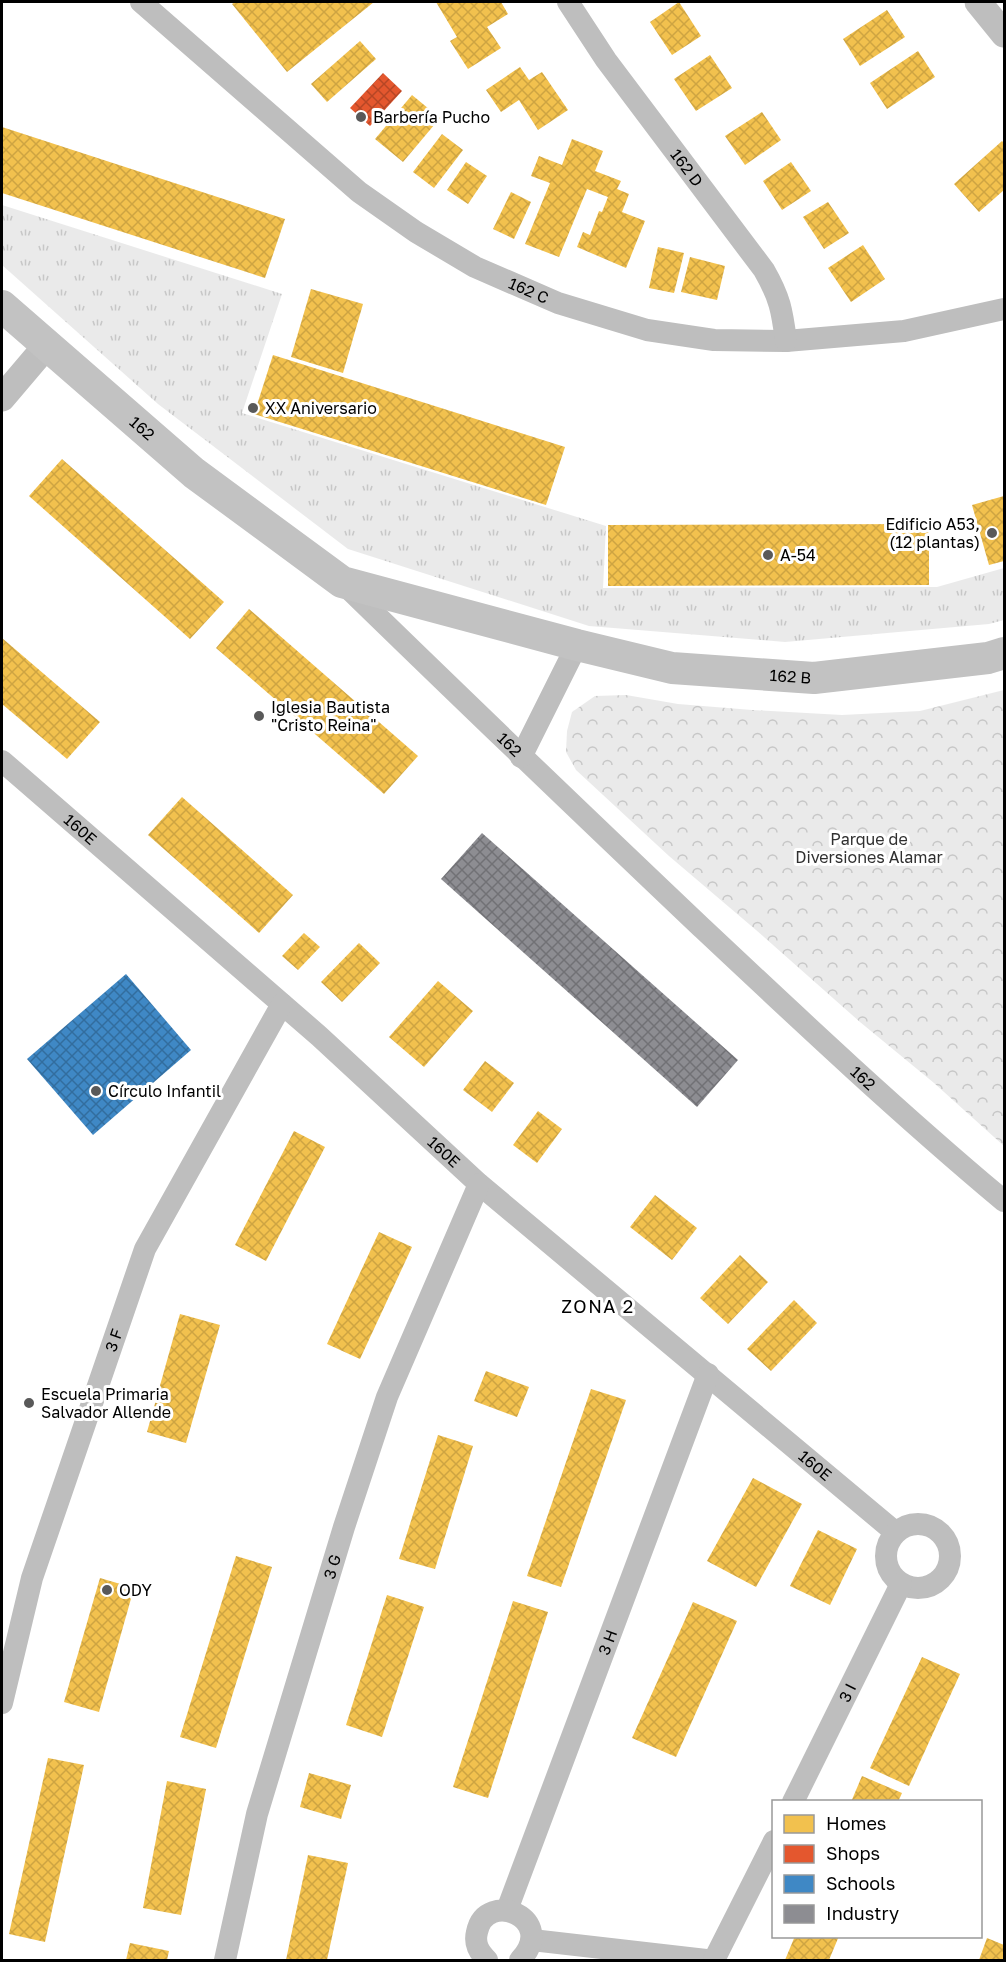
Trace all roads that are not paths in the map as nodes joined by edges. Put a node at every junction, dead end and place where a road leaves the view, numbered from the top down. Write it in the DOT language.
graph roads {
  1 [pos="141,2"];
  2 [pos="568,2"];
  3 [pos="978,2"];
  4 [pos="1005,34"];
  5 [pos="2,306"];
  6 [pos="1005,309"];
  7 [pos="786,341"];
  8 [pos="47,345"];
  9 [pos="2,398"];
  10 [pos="342,582"];
  11 [pos="577,645"];
  12 [pos="1005,653"];
  13 [pos="521,757"];
  14 [pos="2,761"];
  15 [pos="282,1004"];
  16 [pos="479,1184"];
  17 [pos="1005,1201"];
  18 [pos="708,1374"];
  19 [pos="895,1532"];
  20 [pos="901,1584"];
  21 [pos="2,1703"];
  22 [pos="794,1800"];
  23 [pos="772,1845"];
  24 [pos="507,1910"];
  25 [pos="532,1941"];
  26 [pos="225,1960"];
  27 [pos="487,1960"];
  28 [pos="520,1960"];
  29 [pos="706,1960"];
  30 [pos="714,1960"];
  1 -- 7 [label="street, 162 C"];
  2 -- 7 [label="street, 162 D"];
  3 -- 4 [label="street"];
  5 -- 8 [label="main road, 162"];
  6 -- 7 [label="street, 162 C"];
  8 -- 9 [label="street"];
  8 -- 10 [label="main road, 162"];
  10 -- 11 [label="main road, 162 B"];
  10 -- 13 [label="street, 162"];
  11 -- 12 [label="main road, 162 B"];
  11 -- 13 [label="street"];
  13 -- 17 [label="street, 162"];
  14 -- 15 [label="street, 160E"];
  15 -- 16 [label="street, 160E"];
  15 -- 21 [label="street, 3 F"];
  16 -- 18 [label="street, 160E"];
  16 -- 26 [label="street, 3 G"];
  18 -- 19 [label="street, 160E"];
  18 -- 24 [label="street, 3 H"];
  19 -- 20 [label="street"];
  19 -- 20 [label="street"];
  20 -- 22 [label="street, 3 I"];
  23 -- 30 [label="street"];
  24 -- 25 [label="street"];
  24 -- 27 [label="street"];
  25 -- 28 [label="street"];
  25 -- 29 [label="street"];
}
